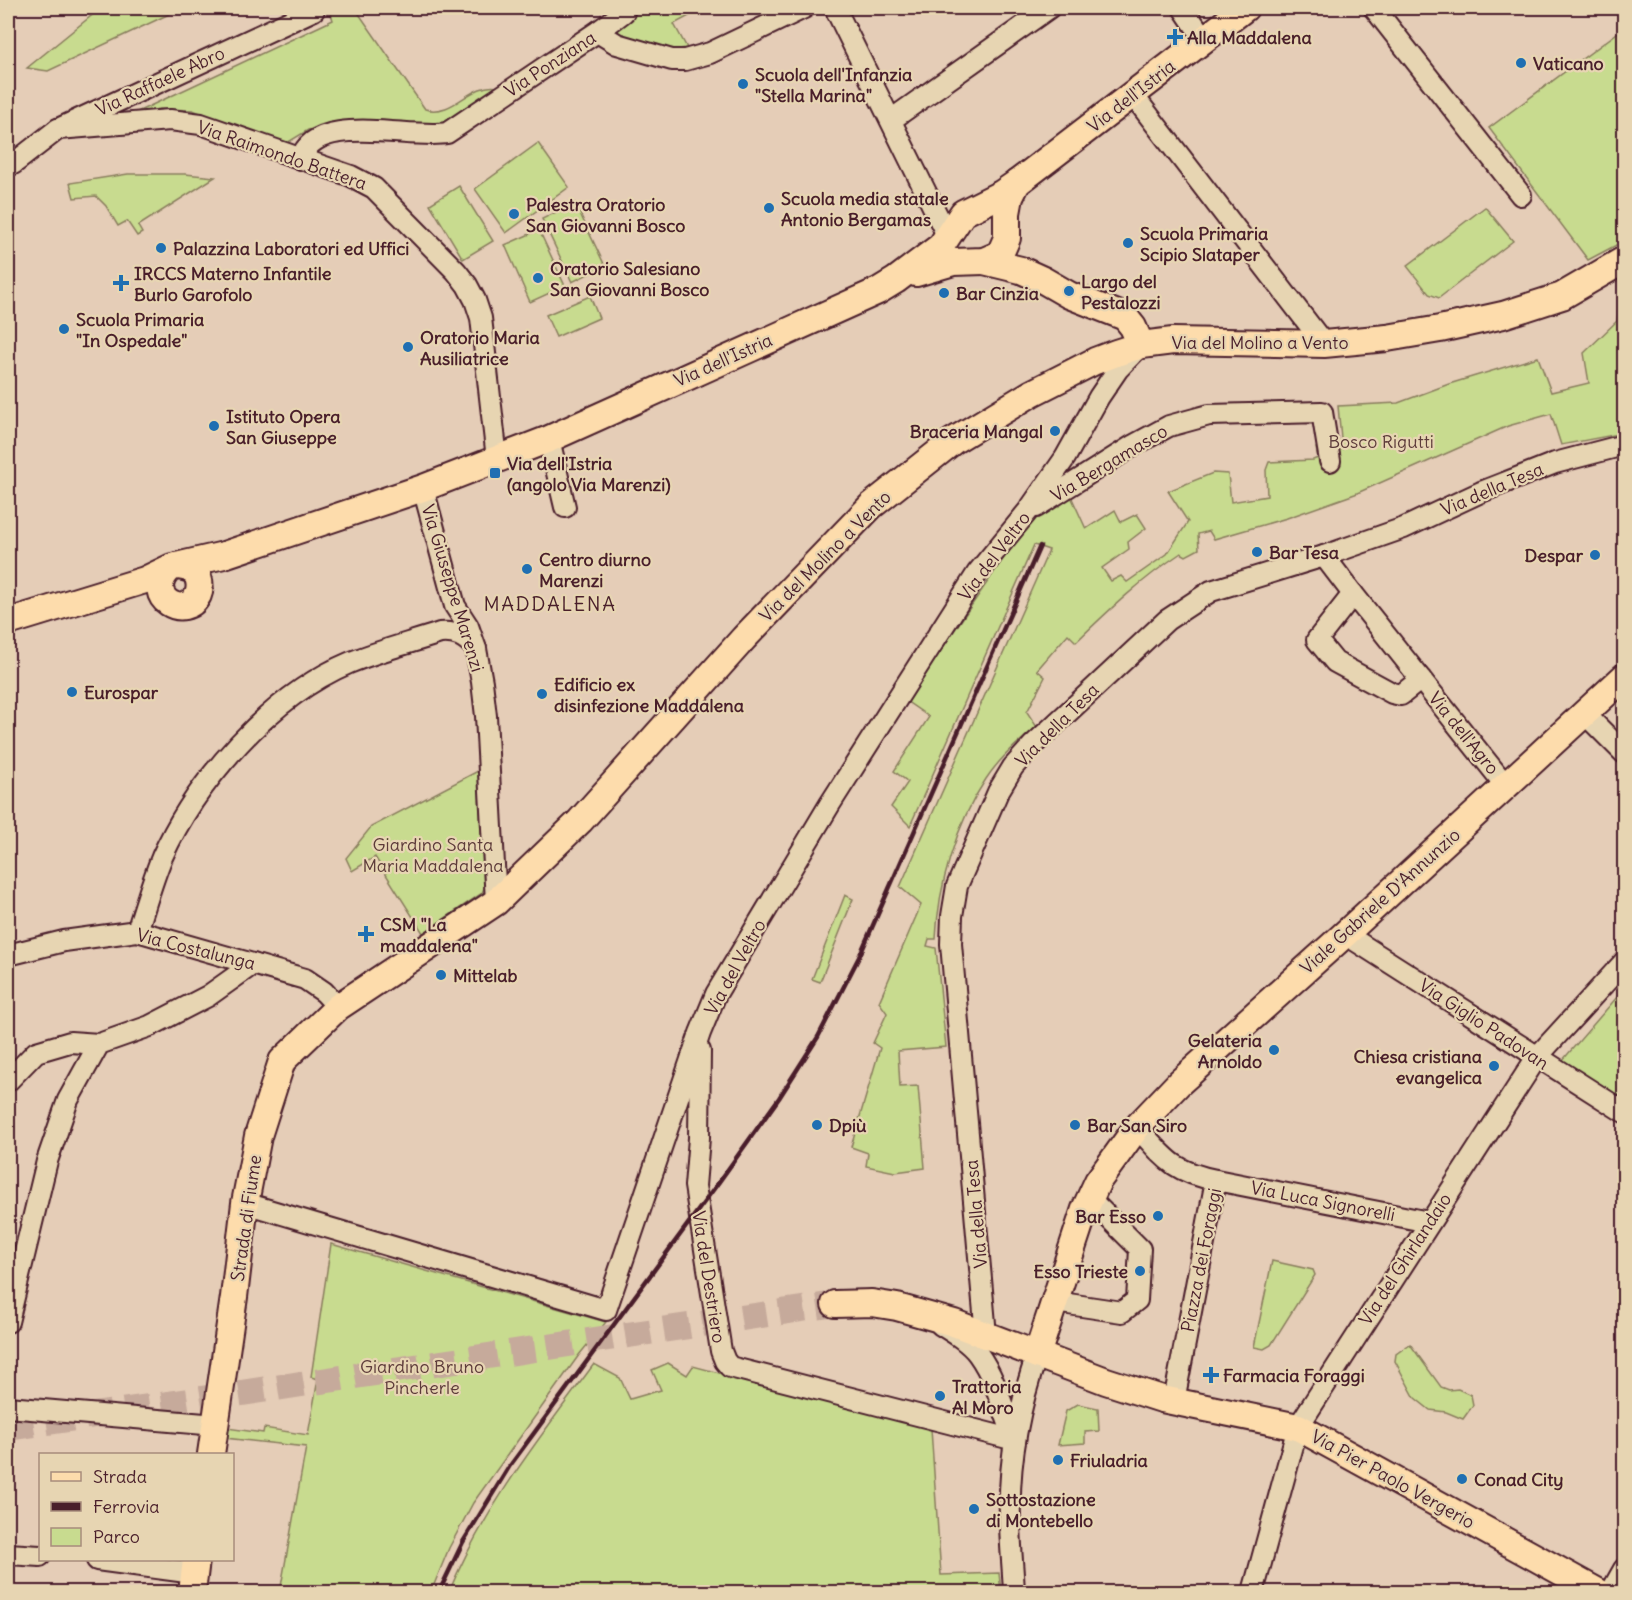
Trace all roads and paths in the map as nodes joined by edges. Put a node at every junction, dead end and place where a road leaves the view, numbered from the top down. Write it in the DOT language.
graph roads {
  1 [pos="619,8"];
  2 [pos="804,8"];
  3 [pos="836,8"];
  4 [pos="1049,8"];
  5 [pos="1183,8"];
  6 [pos="1245,8"];
  7 [pos="1374,8"];
  8 [pos="314,10"];
  9 [pos="600,30"];
  10 [pos="1204,39"];
  11 [pos="1133,95"];
  12 [pos="891,120"];
  13 [pos="58,129"];
  14 [pos="301,159"];
  15 [pos="13,164"];
  16 [pos="1017,183"];
  17 [pos="1521,195"];
  18 [pos="958,224"];
  19 [pos="1007,233"];
  20 [pos="1624,260"];
  21 [pos="980,261"];
  22 [pos="896,280"];
  23 [pos="1043,280"];
  24 [pos="1324,344"];
  25 [pos="1141,345"];
  26 [pos="549,439"];
  27 [pos="1624,445"];
  28 [pos="497,459"];
  29 [pos="1330,461"];
  30 [pos="423,488"];
  31 [pos="566,507"];
  32 [pos="1028,511"];
  33 [pos="224,555"];
  34 [pos="1324,556"];
  35 [pos="169,577"];
  36 [pos="199,581"];
  37 [pos="1353,594"];
  38 [pos="455,606"];
  39 [pos="8,622"];
  40 [pos="440,633"];
  41 [pos="476,649"];
  42 [pos="1624,677"];
  43 [pos="1421,679"];
  44 [pos="1585,714"];
  45 [pos="1624,753"];
  46 [pos="1506,786"];
  47 [pos="495,902"];
  48 [pos="137,931"];
  49 [pos="1345,934"];
  50 [pos="8,955"];
  51 [pos="1624,962"];
  52 [pos="253,964"];
  53 [pos="338,1006"];
  54 [pos="700,1033"];
  55 [pos="99,1044"];
  56 [pos="1537,1057"];
  57 [pos="8,1081"];
  58 [pos="1624,1112"];
  59 [pos="1137,1126"];
  60 [pos="1216,1180"];
  61 [pos="1090,1199"];
  62 [pos="245,1203"];
  63 [pos="1429,1222"];
  64 [pos="1055,1302"];
  65 [pos="835,1304"];
  66 [pos="897,1306"];
  67 [pos="8,1322"];
  68 [pos="986,1335"];
  69 [pos="1037,1355"];
  70 [pos="1174,1401"];
  71 [pos="8,1407"];
  72 [pos="216,1425"];
  73 [pos="1298,1427"];
  74 [pos="1016,1440"];
  75 [pos="212,1453"];
  76 [pos="8,1554"];
  77 [pos="39,1556"];
  78 [pos="103,1561"];
  79 [pos="1624,1569"];
  80 [pos="194,1575"];
  81 [pos="1014,1593"];
  82 [pos="1253,1593"];
  83 [pos="1598,1593"];
  84 [pos="1611,1593"];
  1 -- 9 [label="street"];
  2 -- 9 [label="street, Via Ponziana"];
  3 -- 12 [label="street"];
  4 -- 12 [label="street"];
  5 -- 10 [label="street"];
  6 -- 10 [label="main road, Via dell'Istria"];
  7 -- 17 [label="street"];
  8 -- 13 [label="street, Via Raffaele Abro"];
  9 -- 14 [label="street, Via Ponziana"];
  10 -- 11 [label="main road, Via dell'Istria"];
  11 -- 16 [label="main road, Via dell'Istria"];
  11 -- 24 [label="street"];
  12 -- 18 [label="street"];
  13 -- 14 [label="street, Via Raimondo Battera"];
  13 -- 15 [label="street, Via Raffaele Abro"];
  14 -- 28 [label="street, Via Raimondo Battera"];
  16 -- 18 [label="main road, Via dell'Istria"];
  16 -- 19 [label="main road"];
  18 -- 19 [label="main road"];
  18 -- 21 [label="main road"];
  18 -- 22 [label="main road, Via dell'Istria"];
  19 -- 21 [label="main road"];
  19 -- 23 [label="main road"];
  20 -- 24 [label="main road, Via del Molino a Vento"];
  21 -- 22 [label="main road, Via dell'Istria"];
  21 -- 23 [label="main road"];
  22 -- 26 [label="main road, Via dell'Istria"];
  23 -- 25 [label="main road"];
  24 -- 25 [label="main road, Via del Molino a Vento"];
  25 -- 32 [label="street, Via del Veltro"];
  25 -- 47 [label="main road, Via del Molino a Vento"];
  26 -- 28 [label="main road, Via dell'Istria"];
  26 -- 31 [label="street"];
  27 -- 34 [label="street, Via della Tesa"];
  28 -- 30 [label="main road, Via dell'Istria"];
  29 -- 32 [label="street, Via Bergamasco"];
  30 -- 33 [label="main road, Via dell'Istria"];
  30 -- 38 [label="street, Via Giuseppe Marenzi"];
  32 -- 54 [label="street, Via del Veltro"];
  33 -- 35 [label="main road, Via dell'Istria"];
  33 -- 36 [label="main road, Via dell'Istria"];
  34 -- 37 [label="street, Via dell'Agro"];
  34 -- 68 [label="street, Via della Tesa"];
  35 -- 36 [label="main road"];
  35 -- 36 [label="main road, Via dell'Istria"];
  35 -- 39 [label="main road, Via dell'Istria"];
  37 -- 43 [label="street, Via dell'Agro"];
  37 -- 43 [label="street, Via dell'Agro"];
  38 -- 40 [label="street"];
  38 -- 41 [label="street, Via Giuseppe Marenzi"];
  40 -- 41 [label="street"];
  40 -- 48 [label="street"];
  41 -- 47 [label="street, Via Giuseppe Marenzi"];
  42 -- 44 [label="main road, Viale Gabriele D'Annunzio"];
  43 -- 46 [label="street, Via dell'Agro"];
  44 -- 45 [label="street"];
  44 -- 46 [label="main road, Viale Gabriele D'Annunzio"];
  46 -- 49 [label="main road, Viale Gabriele D'Annunzio"];
  47 -- 53 [label="main road, Via del Molino a Vento"];
  48 -- 50 [label="street, Via Costalunga"];
  48 -- 52 [label="street, Via Costalunga"];
  49 -- 56 [label="street, Via Giglio Padovan"];
  49 -- 59 [label="main road, Viale Gabriele D'Annunzio"];
  51 -- 56 [label="street, Via del Ghirlandaio"];
  52 -- 53 [label="street, Via Costalunga"];
  52 -- 55 [label="street"];
  53 -- 62 [label="main road, Strada di Fiume"];
  54 -- 62 [label="street, Via del Veltro"];
  54 -- 74 [label="street, Via del Destriero"];
  55 -- 57 [label="street"];
  55 -- 67 [label="street"];
  56 -- 58 [label="street, Via Giglio Padovan"];
  56 -- 63 [label="street, Via del Ghirlandaio"];
  59 -- 60 [label="street, Piazza dei Foraggi"];
  59 -- 61 [label="main road"];
  60 -- 63 [label="street, Via Luca Signorelli"];
  60 -- 70 [label="street, Piazza dei Foraggi"];
  61 -- 64 [label="main road"];
  61 -- 64 [label="street"];
  62 -- 72 [label="main road, Strada di Fiume"];
  63 -- 73 [label="street, Via del Ghirlandaio"];
  64 -- 69 [label="main road"];
  65 -- 66 [label="main road"];
  66 -- 68 [label="main road"];
  66 -- 74 [label="street"];
  68 -- 69 [label="main road"];
  69 -- 70 [label="main road"];
  69 -- 74 [label="street"];
  70 -- 73 [label="main road, Via Pier Paolo Vergerio"];
  71 -- 72 [label="street"];
  72 -- 75 [label="main road, Strada di Fiume"];
  73 -- 82 [label="street, Via del Ghirlandaio"];
  73 -- 83 [label="main road, Via Pier Paolo Vergerio"];
  74 -- 81 [label="street"];
  76 -- 77 [label="street"];
  78 -- 80 [label="street"];
  79 -- 84 [label="street"];
}
